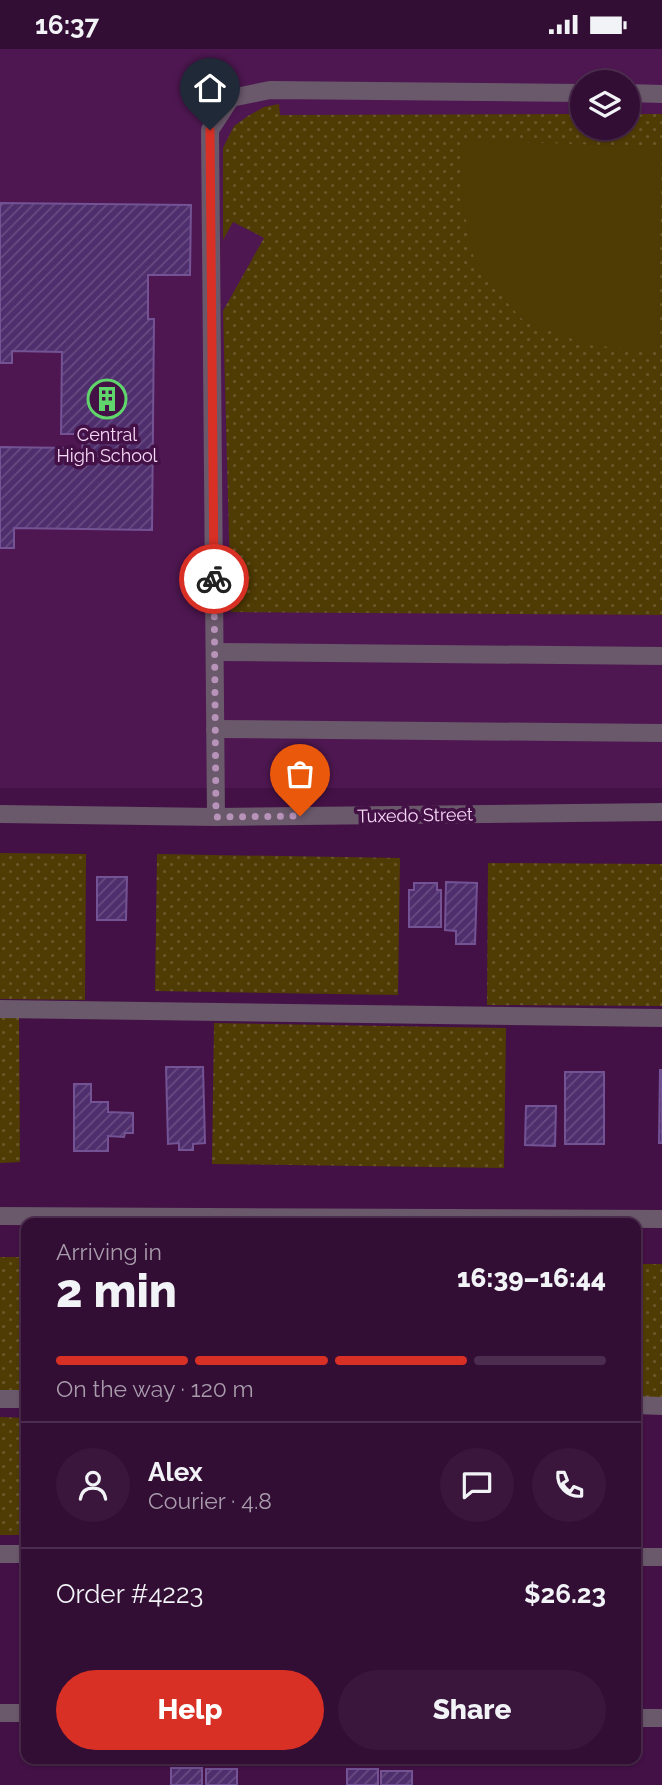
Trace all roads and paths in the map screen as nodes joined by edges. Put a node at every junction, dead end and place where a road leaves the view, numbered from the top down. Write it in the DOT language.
graph roads {
  1 [pos="570,93"];
  2 [pos="640,93"];
  3 [pos="662,94"];
  4 [pos="215,652"];
  5 [pos="662,656"];
  6 [pos="215,729"];
  7 [pos="662,733"];
  8 [pos="662,812"];
  9 [pos="0,814"];
  10 [pos="216,817"];
  11 [pos="0,1009"];
  12 [pos="662,1018"];
  13 [pos="0,1216"];
  14 [pos="441,1218"];
  15 [pos="641,1219"];
  16 [pos="662,1219"];
  17 [pos="0,1399"];
  18 [pos="21,1399"];
  19 [pos="641,1405"];
  20 [pos="662,1405"];
  21 [pos="0,1554"];
  22 [pos="21,1554"];
  23 [pos="641,1557"];
  24 [pos="662,1557"];
  25 [pos="0,1713"];
  26 [pos="21,1713"];
  27 [pos="641,1718"];
  28 [pos="662,1718"];
  1 -- 4 [label="street"];
  2 -- 3 [label="street"];
  4 -- 5 [label="street"];
  4 -- 6 [label="street"];
  6 -- 7 [label="street"];
  6 -- 10 [label="street"];
  8 -- 10 [label="street, Tuxedo Street"];
  9 -- 10 [label="street, Tuxedo Street"];
  11 -- 12 [label="street"];
  13 -- 14 [label="street"];
  15 -- 16 [label="street"];
  17 -- 18 [label="street"];
  19 -- 20 [label="street"];
  21 -- 22 [label="street"];
  23 -- 24 [label="street"];
  25 -- 26 [label="street"];
  27 -- 28 [label="street"];
}
